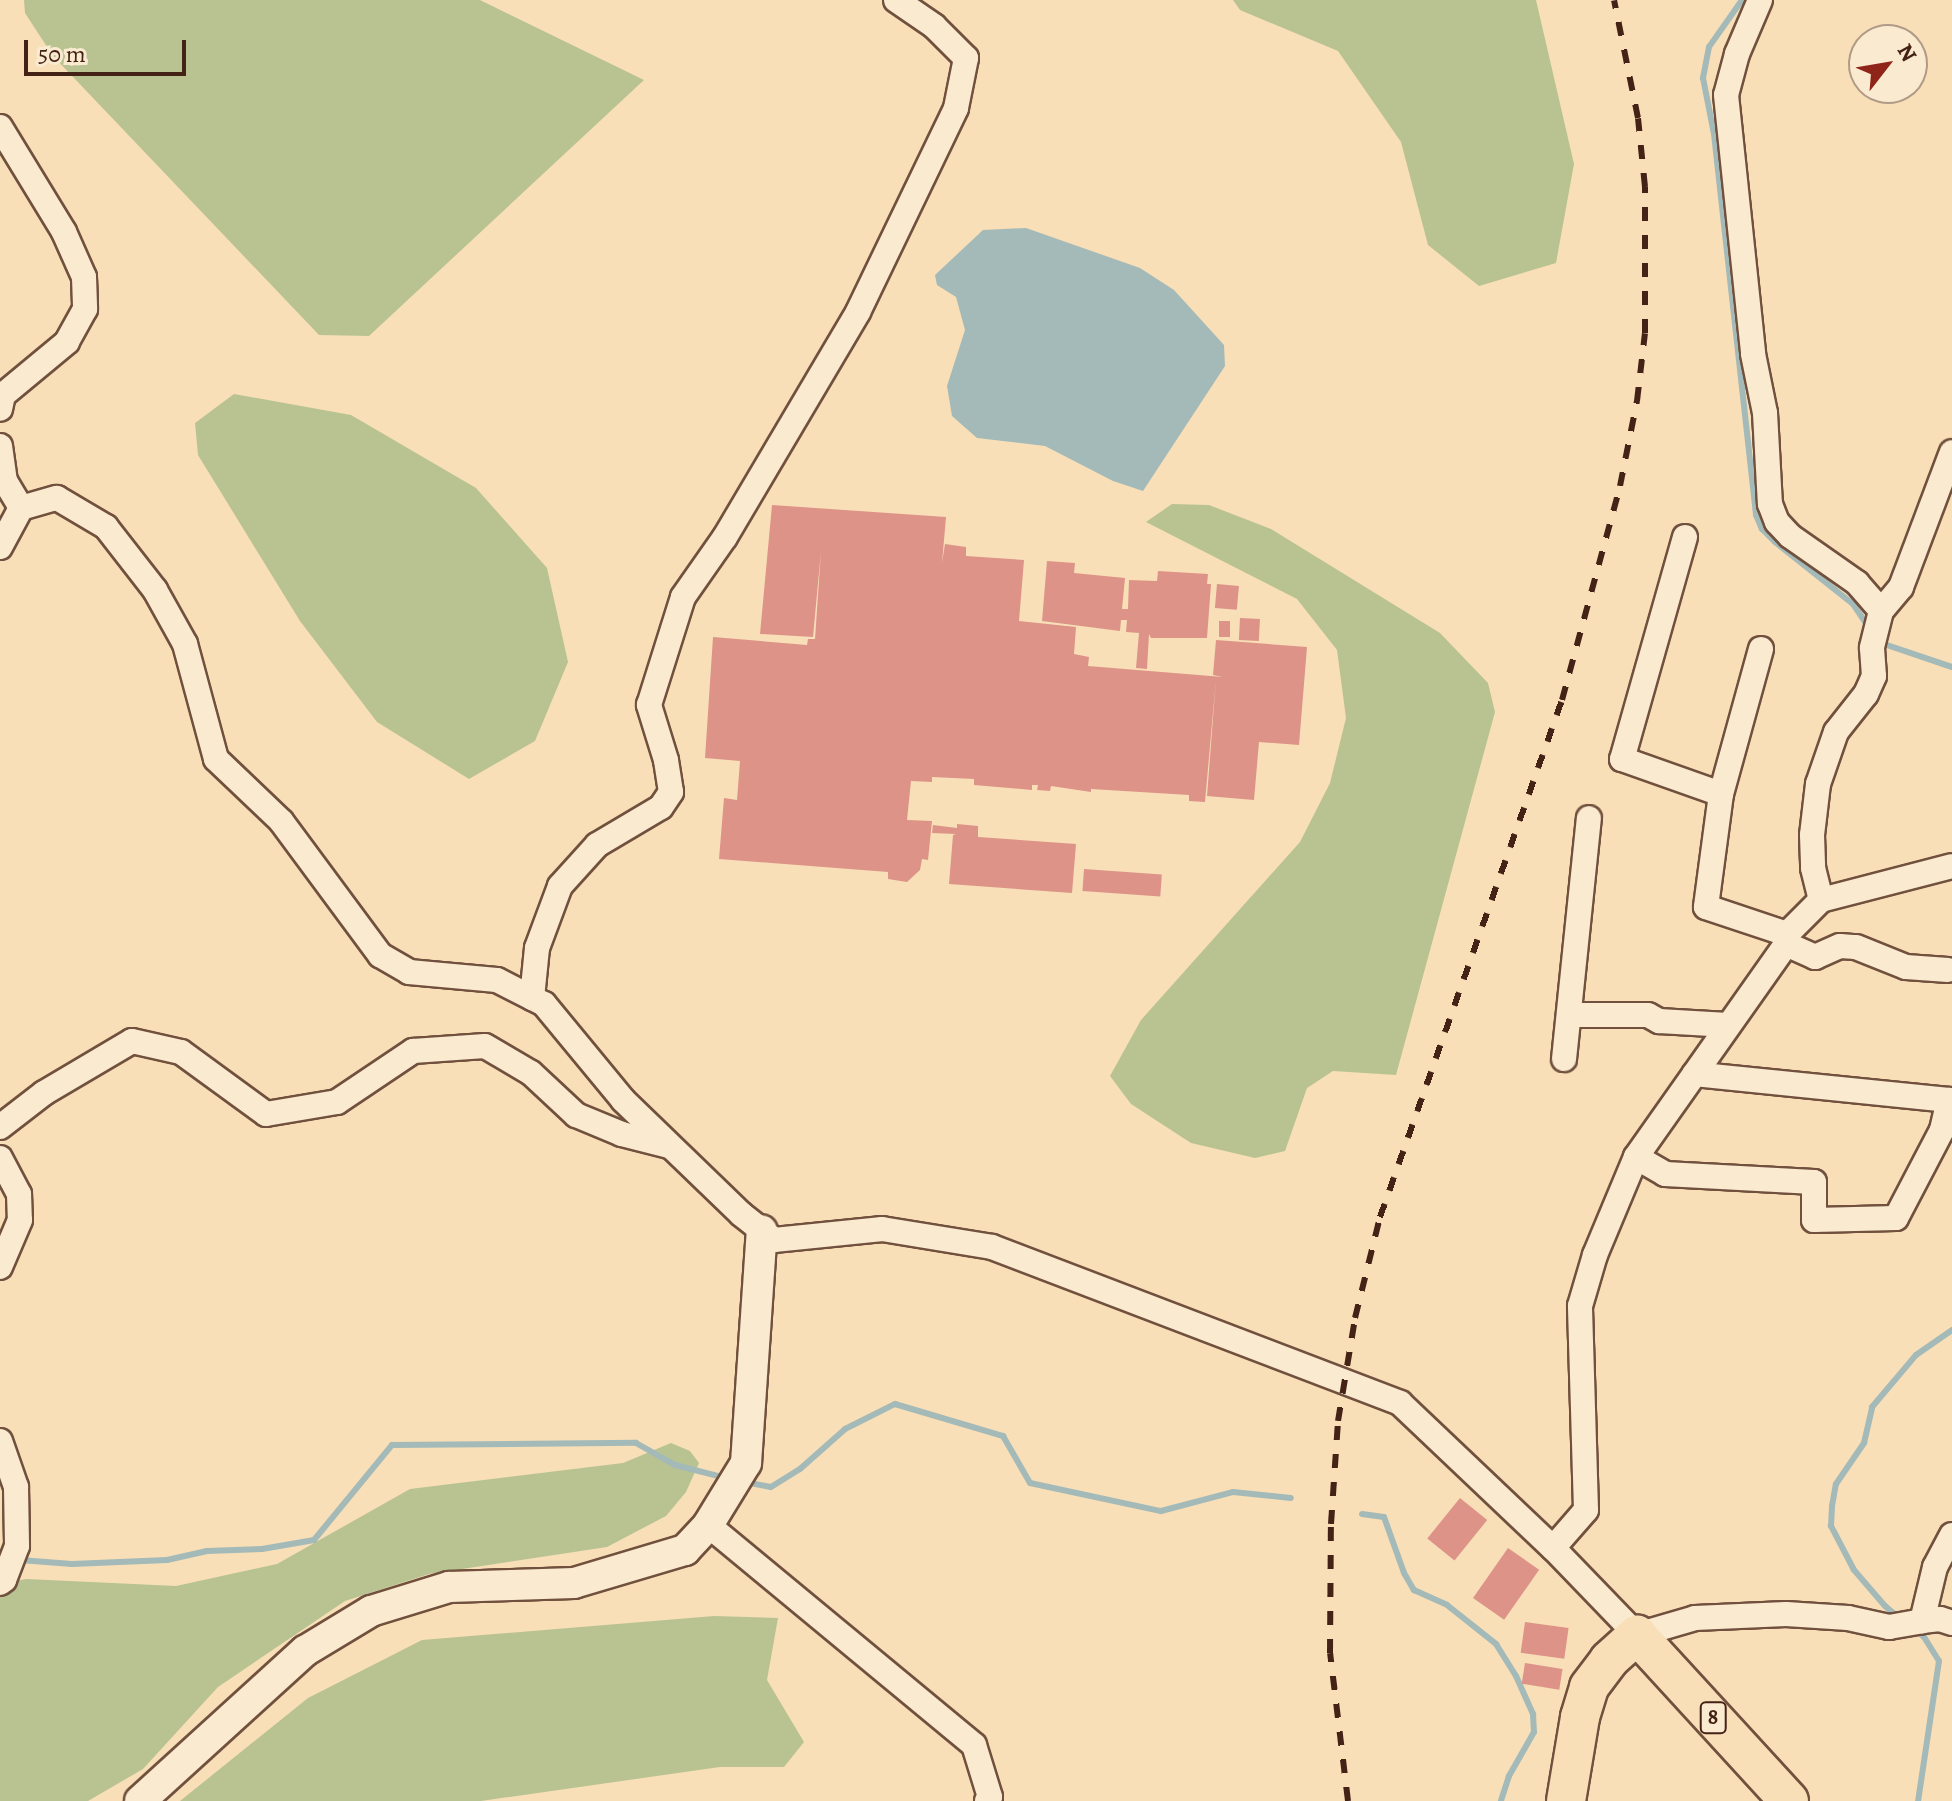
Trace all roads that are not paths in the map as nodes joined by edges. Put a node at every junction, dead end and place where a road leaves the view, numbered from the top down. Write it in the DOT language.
graph roads {
  1 [pos="896,0"];
  2 [pos="1760,0"];
  3 [pos="0,127"];
  4 [pos="0,409"];
  5 [pos="0,446"];
  6 [pos="1952,452"];
  7 [pos="21,508"];
  8 [pos="1685,537"];
  9 [pos="0,547"];
  10 [pos="1880,615"];
  11 [pos="1761,649"];
  12 [pos="1721,794"];
  13 [pos="1589,818"];
  14 [pos="1952,866"];
  15 [pos="1821,900"];
  16 [pos="1786,939"];
  17 [pos="1948,970"];
  18 [pos="532,998"];
  19 [pos="1569,1015"];
  20 [pos="1728,1025"];
  21 [pos="1564,1059"];
  22 [pos="1694,1074"];
  23 [pos="0,1127"];
  24 [pos="671,1146"];
  25 [pos="1636,1157"];
  26 [pos="0,1158"];
  27 [pos="762,1231"];
  28 [pos="0,1267"];
  29 [pos="0,1441"];
  30 [pos="708,1525"];
  31 [pos="1952,1535"];
  32 [pos="1553,1548"];
  33 [pos="0,1583"];
  34 [pos="1922,1621"];
  35 [pos="1952,1623"];
  36 [pos="1637,1635"];
  37 [pos="140,1801"];
  38 [pos="987,1801"];
  39 [pos="1566,1801"];
  40 [pos="1789,1801"];
  1 -- 18 [label="street"];
  2 -- 10 [label="street"];
  3 -- 4 [label="street"];
  5 -- 7 [label="street"];
  6 -- 10 [label="street"];
  7 -- 9 [label="street"];
  7 -- 18 [label="street"];
  8 -- 12 [label="street"];
  10 -- 15 [label="street"];
  11 -- 12 [label="street"];
  12 -- 16 [label="street"];
  13 -- 19 [label="street"];
  14 -- 15 [label="street"];
  15 -- 16 [label="street"];
  16 -- 17 [label="street"];
  16 -- 20 [label="street"];
  18 -- 24 [label="street"];
  19 -- 20 [label="street"];
  19 -- 21 [label="street"];
  20 -- 22 [label="street"];
  22 -- 25 [label="street"];
  22 -- 25 [label="street"];
  23 -- 24 [label="street"];
  24 -- 27 [label="street"];
  25 -- 32 [label="street"];
  26 -- 28 [label="street"];
  27 -- 30 [label="street"];
  27 -- 32 [label="street"];
  29 -- 33 [label="street"];
  30 -- 37 [label="street"];
  30 -- 38 [label="street"];
  31 -- 34 [label="street"];
  32 -- 36 [label="street"];
  34 -- 35 [label="street"];
  34 -- 36 [label="street"];
  36 -- 39 [label="main road"];
  36 -- 40 [label="main road, 8"];
}
